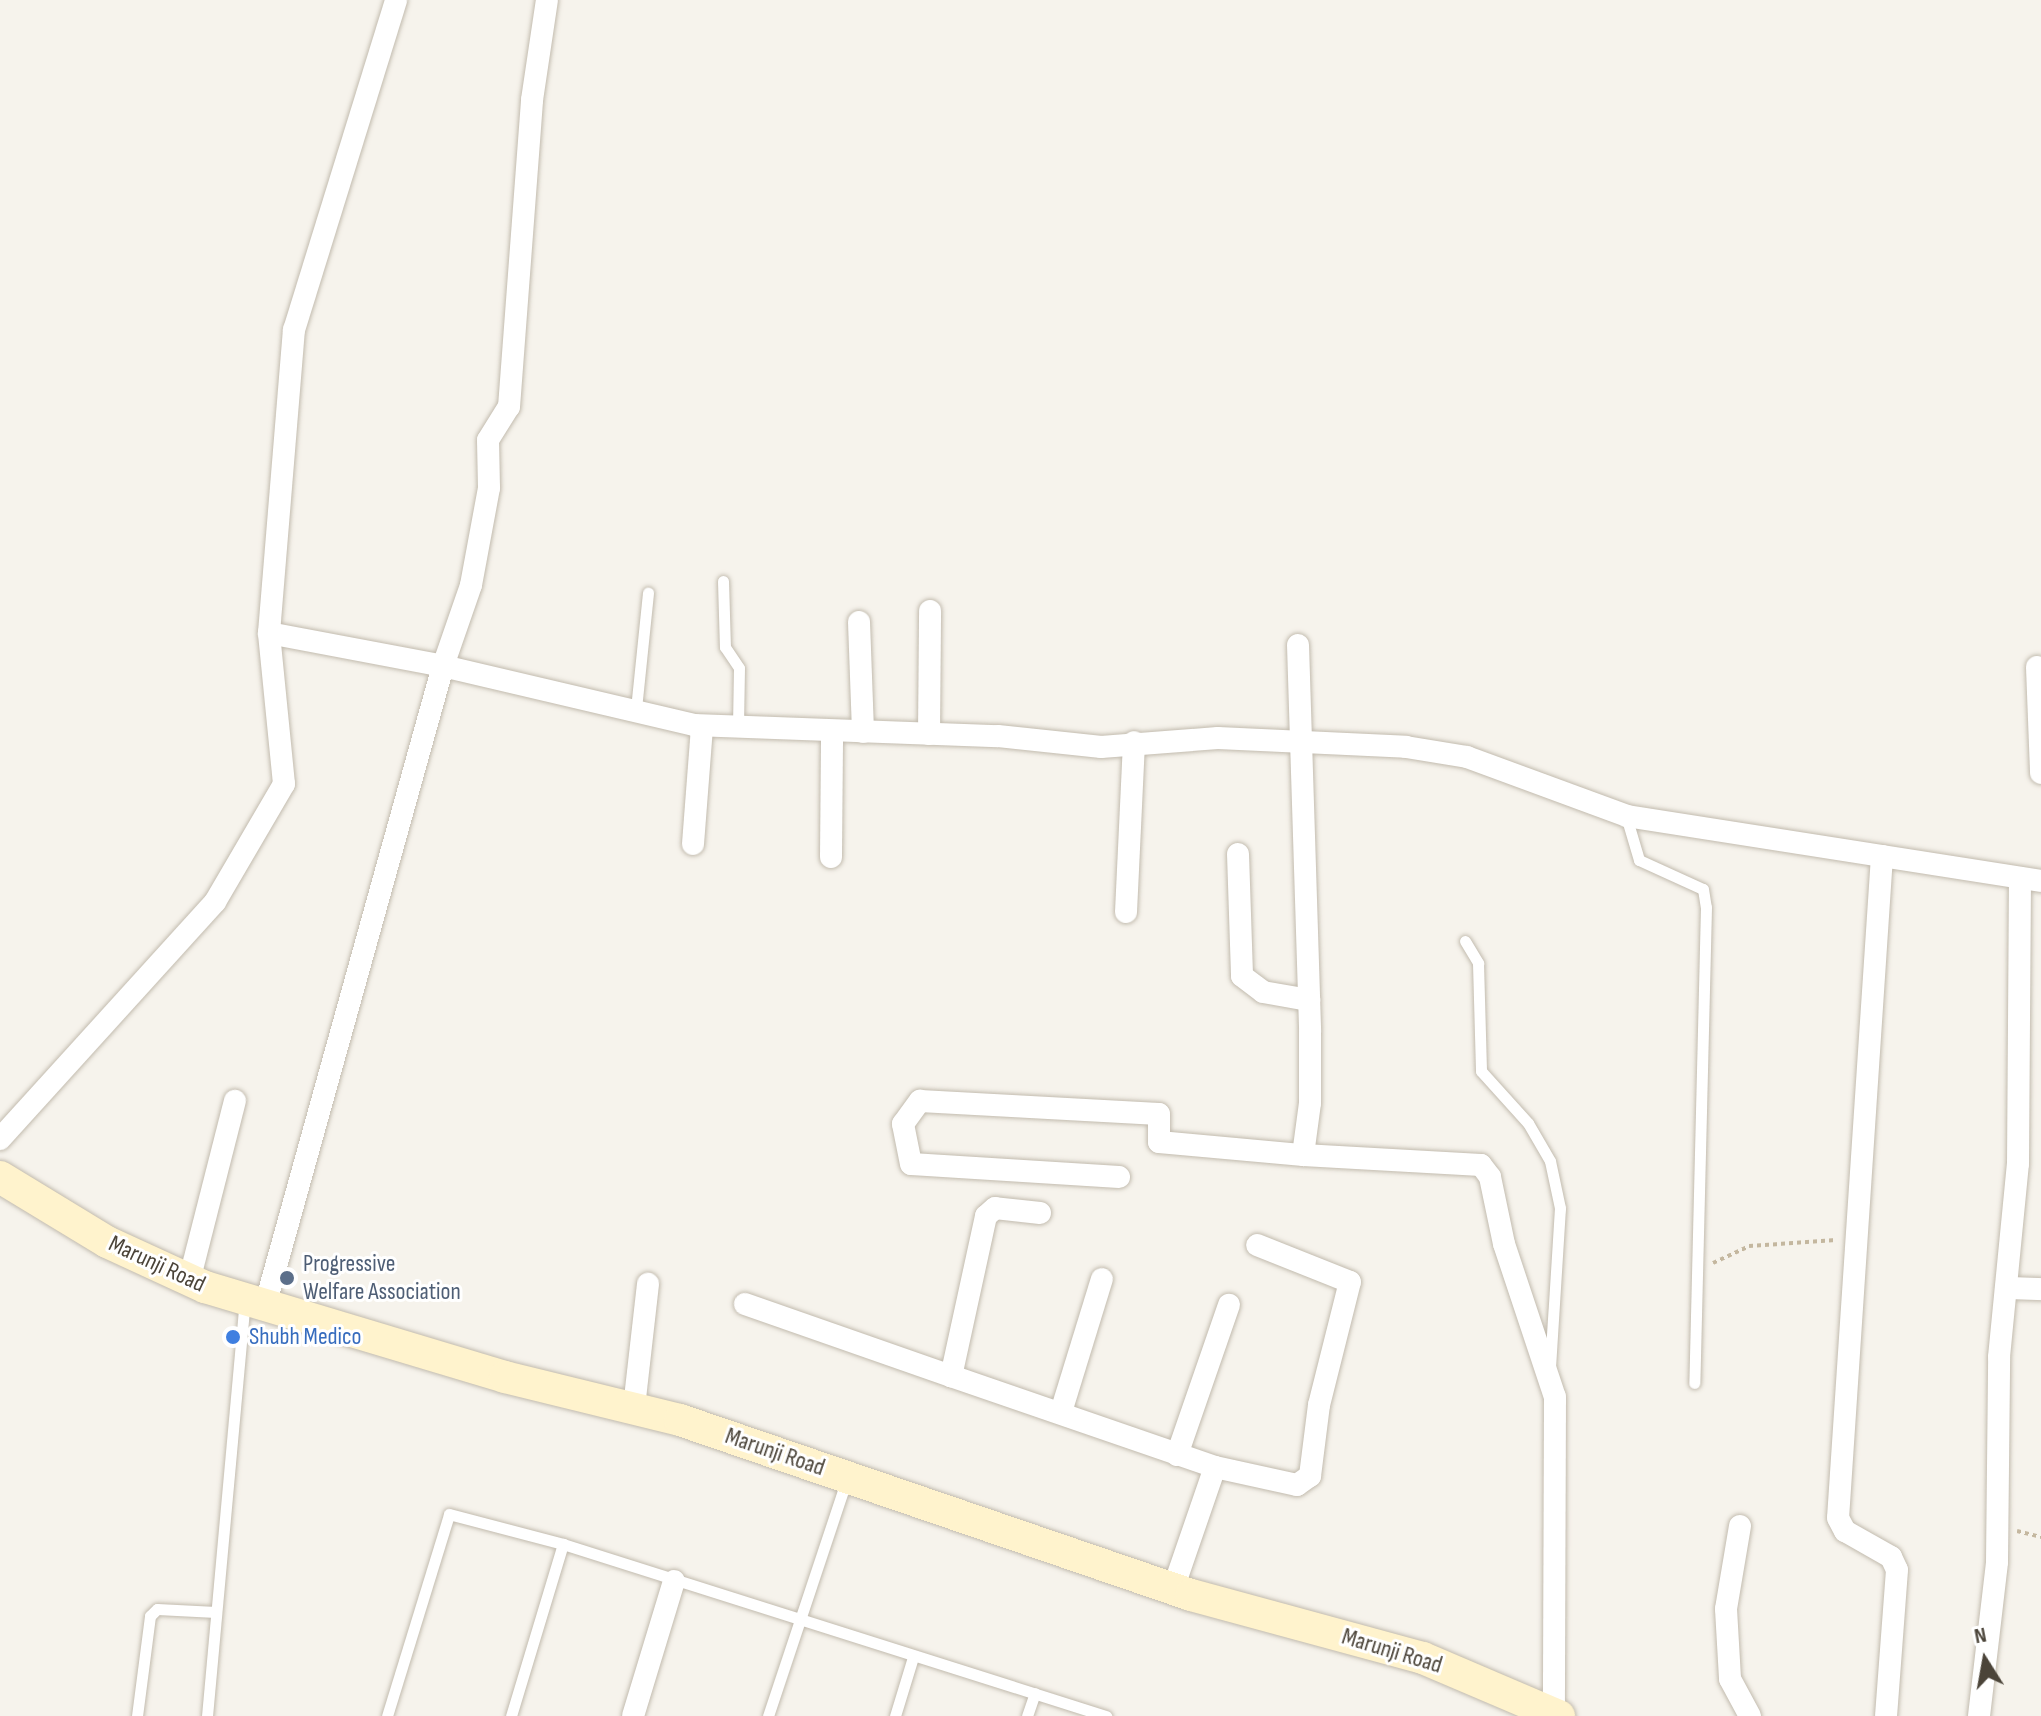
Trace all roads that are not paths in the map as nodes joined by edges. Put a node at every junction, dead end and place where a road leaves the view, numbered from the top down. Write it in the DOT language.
graph roads {
  1 [pos="396,0"];
  2 [pos="547,0"];
  3 [pos="723,581"];
  4 [pos="648,593"];
  5 [pos="930,611"];
  6 [pos="859,622"];
  7 [pos="269,633"];
  8 [pos="1298,645"];
  9 [pos="443,666"];
  10 [pos="2037,667"];
  11 [pos="636,709"];
  12 [pos="702,726"];
  13 [pos="738,728"];
  14 [pos="832,731"];
  15 [pos="863,732"];
  16 [pos="929,734"];
  17 [pos="1304,740"];
  18 [pos="1134,742"];
  19 [pos="2041,773"];
  20 [pos="1626,816"];
  21 [pos="693,844"];
  22 [pos="1238,854"];
  23 [pos="1882,856"];
  24 [pos="831,857"];
  25 [pos="2030,880"];
  26 [pos="1126,912"];
  27 [pos="1465,941"];
  28 [pos="1309,1000"];
  29 [pos="235,1101"];
  30 [pos="0,1139"];
  31 [pos="1303,1155"];
  32 [pos="0,1177"];
  33 [pos="1119,1177"];
  34 [pos="1040,1213"];
  35 [pos="1257,1245"];
  36 [pos="1102,1279"];
  37 [pos="189,1281"];
  38 [pos="648,1284"];
  39 [pos="2006,1288"];
  40 [pos="2041,1289"];
  41 [pos="255,1303"];
  42 [pos="745,1304"];
  43 [pos="1229,1305"];
  44 [pos="1549,1374"];
  45 [pos="951,1376"];
  46 [pos="1694,1383"];
  47 [pos="634,1407"];
  48 [pos="1061,1412"];
  49 [pos="1177,1455"];
  50 [pos="1215,1467"];
  51 [pos="847,1477"];
  52 [pos="1740,1526"];
  53 [pos="563,1544"];
  54 [pos="674,1581"];
  55 [pos="1173,1589"];
  56 [pos="216,1612"];
  57 [pos="799,1623"];
  58 [pos="913,1657"];
  59 [pos="1035,1693"];
  60 [pos="1556,1715"];
  61 [pos="137,1716"];
  62 [pos="207,1716"];
  63 [pos="387,1716"];
  64 [pos="511,1716"];
  65 [pos="633,1716"];
  66 [pos="768,1716"];
  67 [pos="895,1716"];
  68 [pos="1027,1716"];
  69 [pos="1106,1716"];
  70 [pos="1750,1716"];
  71 [pos="1886,1716"];
  72 [pos="1979,1716"];
  1 -- 7 [label="street"];
  2 -- 9 [label="street"];
  3 -- 13 [label="lane"];
  4 -- 11 [label="lane"];
  5 -- 16 [label="street"];
  6 -- 15 [label="street"];
  7 -- 9 [label="street"];
  7 -- 30 [label="street"];
  8 -- 17 [label="street"];
  9 -- 11 [label="street"];
  9 -- 41 [label="street"];
  10 -- 19 [label="street"];
  11 -- 12 [label="street"];
  12 -- 13 [label="street"];
  12 -- 21 [label="street"];
  13 -- 14 [label="street"];
  14 -- 15 [label="street"];
  14 -- 24 [label="street"];
  15 -- 16 [label="street"];
  16 -- 18 [label="street"];
  17 -- 18 [label="street"];
  17 -- 20 [label="street"];
  17 -- 28 [label="street"];
  18 -- 26 [label="street"];
  20 -- 23 [label="street"];
  20 -- 46 [label="lane"];
  22 -- 28 [label="street"];
  23 -- 25 [label="street"];
  23 -- 71 [label="street"];
  25 -- 39 [label="street"];
  27 -- 44 [label="lane"];
  28 -- 31 [label="street"];
  29 -- 37 [label="street"];
  31 -- 33 [label="street"];
  31 -- 44 [label="street"];
  32 -- 37 [label="street, Marunji Road"];
  34 -- 45 [label="street"];
  35 -- 50 [label="street"];
  36 -- 48 [label="street"];
  37 -- 41 [label="street, Marunji Road"];
  38 -- 47 [label="street"];
  39 -- 40 [label="street"];
  39 -- 72 [label="street"];
  41 -- 47 [label="street, Marunji Road"];
  41 -- 56 [label="lane"];
  42 -- 45 [label="street"];
  43 -- 49 [label="street"];
  44 -- 60 [label="street"];
  45 -- 48 [label="street"];
  47 -- 51 [label="street, Marunji Road"];
  48 -- 49 [label="street"];
  49 -- 50 [label="street"];
  50 -- 55 [label="street"];
  51 -- 55 [label="street, Marunji Road"];
  51 -- 57 [label="lane"];
  52 -- 70 [label="street"];
  53 -- 54 [label="lane"];
  53 -- 63 [label="lane"];
  53 -- 64 [label="lane"];
  54 -- 57 [label="lane"];
  54 -- 65 [label="street"];
  55 -- 60 [label="street, Marunji Road"];
  56 -- 61 [label="lane"];
  56 -- 62 [label="lane"];
  57 -- 58 [label="lane"];
  57 -- 66 [label="lane"];
  58 -- 59 [label="lane"];
  58 -- 67 [label="lane"];
  59 -- 68 [label="lane"];
  59 -- 69 [label="lane"];
}
